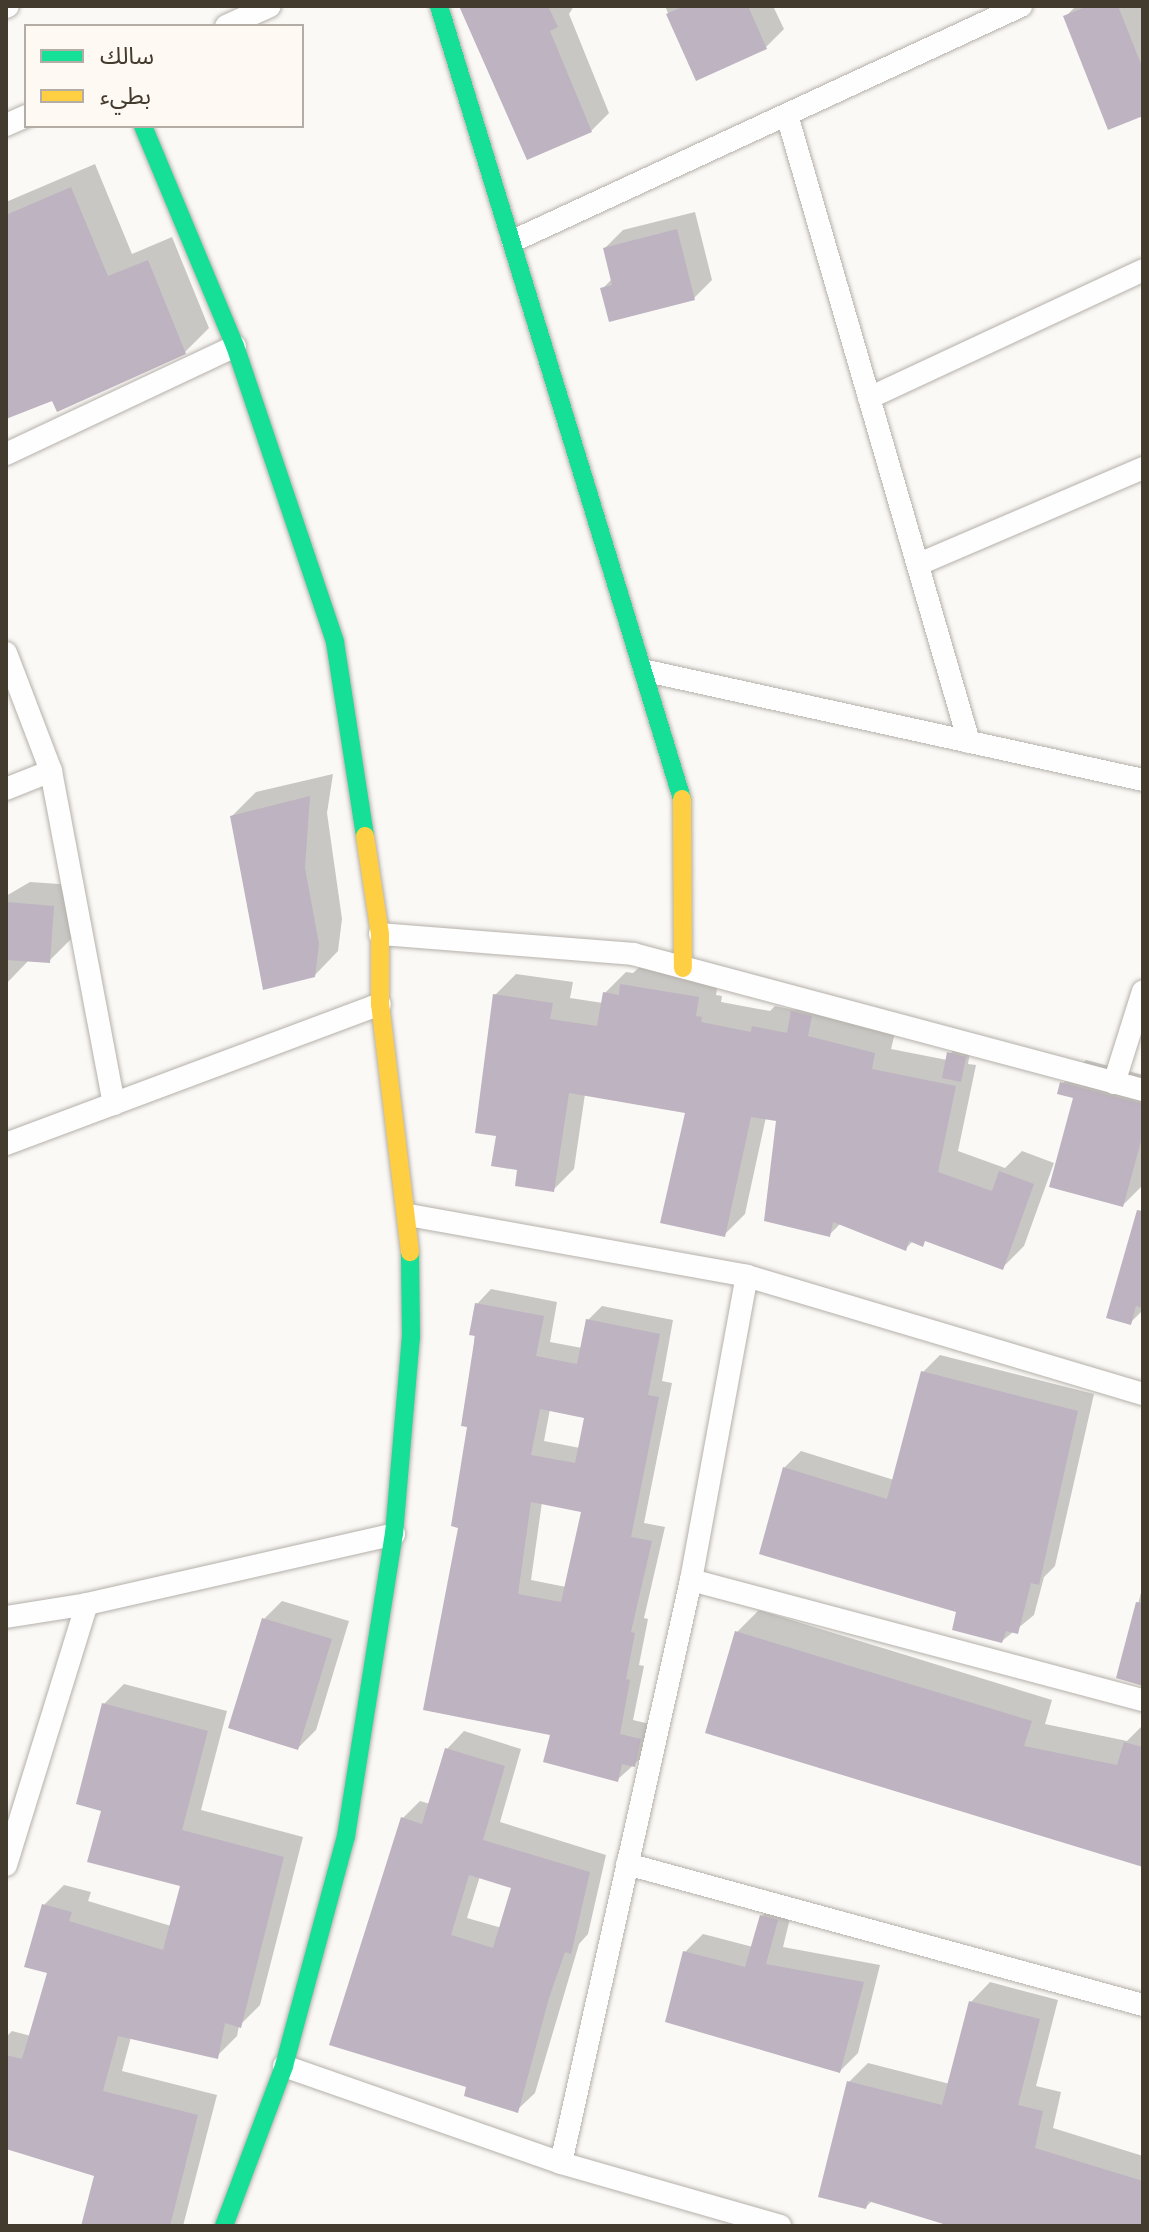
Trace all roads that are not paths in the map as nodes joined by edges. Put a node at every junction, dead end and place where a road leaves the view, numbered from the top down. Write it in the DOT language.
graph roads {
  1 [pos="439,6"];
  2 [pos="1021,6"];
  3 [pos="260,8"];
  4 [pos="230,24"];
  5 [pos="787,115"];
  6 [pos="144,128"];
  7 [pos="513,241"];
  8 [pos="1143,270"];
  9 [pos="235,346"];
  10 [pos="869,398"];
  11 [pos="6,454"];
  12 [pos="1143,468"];
  13 [pos="919,564"];
  14 [pos="6,653"];
  15 [pos="647,671"];
  16 [pos="969,742"];
  17 [pos="51,771"];
  18 [pos="1143,780"];
  19 [pos="6,789"];
  20 [pos="380,934"];
  21 [pos="683,968"];
  22 [pos="1143,991"];
  23 [pos="380,1004"];
  24 [pos="1114,1083"];
  25 [pos="1143,1090"];
  26 [pos="114,1104"];
  27 [pos="6,1144"];
  28 [pos="409,1215"];
  29 [pos="747,1276"];
  30 [pos="1143,1394"];
  31 [pos="394,1534"];
  32 [pos="691,1580"];
  33 [pos="87,1604"];
  34 [pos="6,1617"];
  35 [pos="1143,1700"];
  36 [pos="627,1864"];
  37 [pos="6,1865"];
  38 [pos="1143,2005"];
  39 [pos="284,2066"];
  40 [pos="561,2163"];
  41 [pos="224,2226"];
  42 [pos="780,2226"];
  1 -- 7 [label="street"];
  2 -- 5 [label="street"];
  3 -- 4 [label="street"];
  5 -- 7 [label="street"];
  5 -- 10 [label="street"];
  6 -- 9 [label="street"];
  7 -- 15 [label="street"];
  8 -- 10 [label="street"];
  9 -- 11 [label="street"];
  9 -- 20 [label="street"];
  10 -- 13 [label="street"];
  12 -- 13 [label="street"];
  13 -- 16 [label="street"];
  14 -- 17 [label="street"];
  15 -- 16 [label="street"];
  15 -- 21 [label="street"];
  16 -- 18 [label="street"];
  17 -- 19 [label="street"];
  17 -- 26 [label="street"];
  20 -- 21 [label="street"];
  20 -- 23 [label="street"];
  21 -- 24 [label="street"];
  22 -- 24 [label="street"];
  23 -- 26 [label="street"];
  23 -- 28 [label="street"];
  24 -- 25 [label="street"];
  26 -- 27 [label="street"];
  28 -- 29 [label="street"];
  28 -- 31 [label="street"];
  29 -- 30 [label="street"];
  29 -- 32 [label="street"];
  31 -- 33 [label="street"];
  31 -- 39 [label="street"];
  32 -- 35 [label="street"];
  32 -- 36 [label="street"];
  33 -- 34 [label="street"];
  33 -- 37 [label="street"];
  36 -- 38 [label="street"];
  36 -- 40 [label="street"];
  39 -- 40 [label="street"];
  39 -- 41 [label="street"];
  40 -- 42 [label="street"];
}
